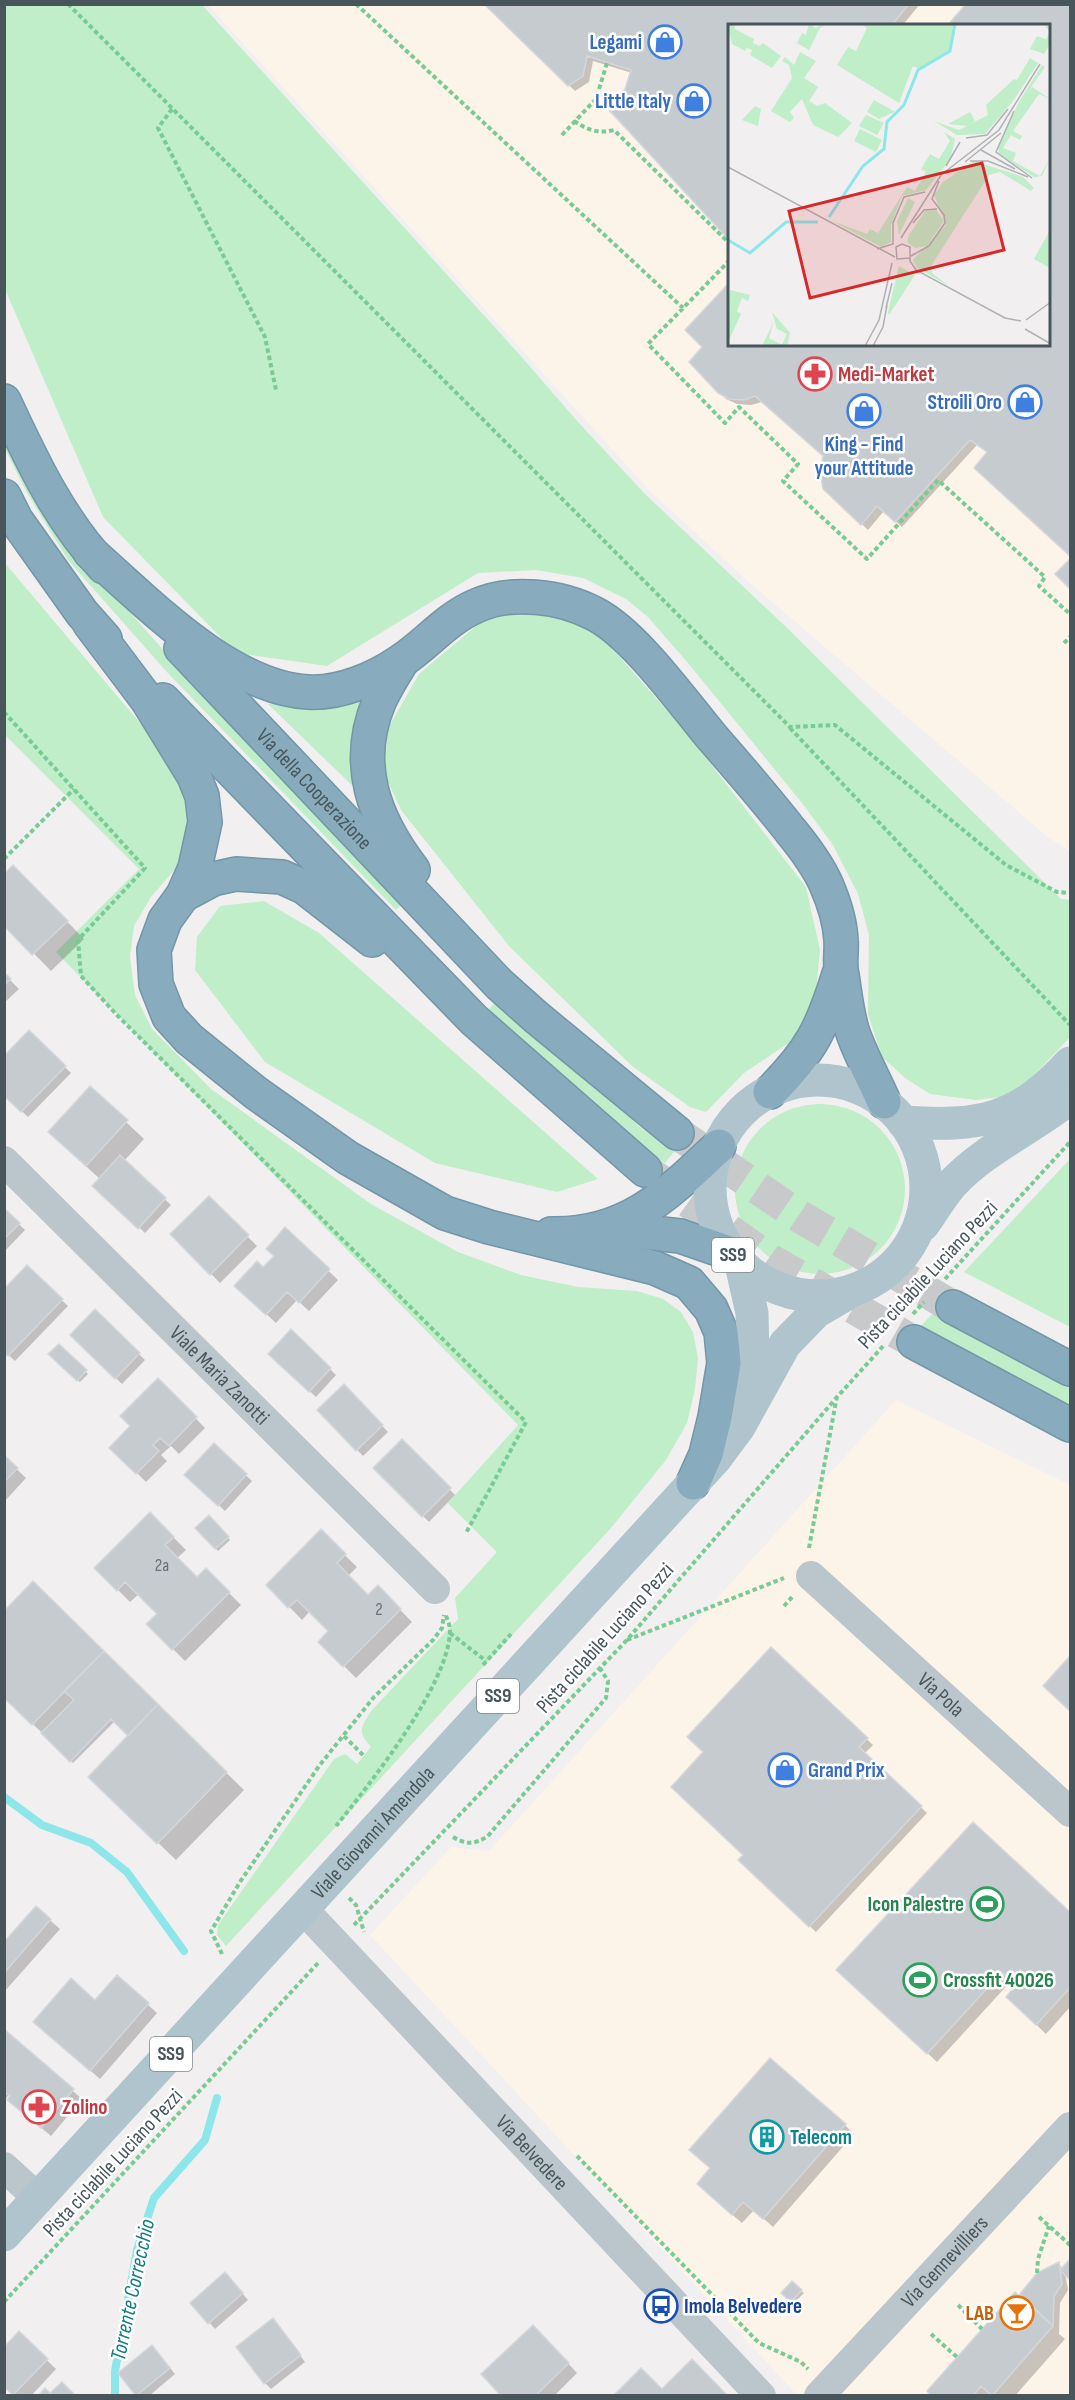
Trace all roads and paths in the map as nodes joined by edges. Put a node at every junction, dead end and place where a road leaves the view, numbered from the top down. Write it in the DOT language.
graph roads {
  1 [pos="68,4"];
  2 [pos="356,4"];
  3 [pos="607,63"];
  4 [pos="172,109"];
  5 [pos="574,121"];
  6 [pos="562,135"];
  7 [pos="728,242"];
  8 [pos="728,262"];
  9 [pos="683,308"];
  10 [pos="276,390"];
  11 [pos="4,401"];
  12 [pos="4,496"];
  13 [pos="4,531"];
  14 [pos="90,552"];
  15 [pos="1071,614"];
  16 [pos="86,619"];
  17 [pos="1071,637"];
  18 [pos="1064,643"];
  19 [pos="402,661"];
  20 [pos="790,727"];
  21 [pos="74,789"];
  22 [pos="4,859"];
  23 [pos="1071,893"];
  24 [pos="183,895"];
  25 [pos="840,970"];
  26 [pos="499,984"];
  27 [pos="474,1020"];
  28 [pos="1071,1025"];
  29 [pos="1071,1063"];
  30 [pos="770,1092"];
  31 [pos="1071,1098"];
  32 [pos="893,1112"];
  33 [pos="677,1133"];
  34 [pos="1071,1142"];
  35 [pos="719,1146"];
  36 [pos="4,1161"];
  37 [pos="645,1170"];
  38 [pos="602,1228"];
  39 [pos="520,1234"];
  40 [pos="914,1238"];
  41 [pos="737,1259"];
  42 [pos="850,1292"];
  43 [pos="940,1296"];
  44 [pos="903,1334"];
  45 [pos="1071,1369"];
  46 [pos="837,1396"];
  47 [pos="1071,1425"];
  48 [pos="739,1427"];
  49 [pos="693,1483"];
  50 [pos="804,1570"];
  51 [pos="440,1601"];
  52 [pos="450,1633"];
  53 [pos="511,1634"];
  54 [pos="626,1641"];
  55 [pos="600,1668"];
  56 [pos="344,1736"];
  57 [pos="363,1755"];
  58 [pos="1071,1812"];
  59 [pos="329,1834"];
  60 [pos="453,1837"];
  61 [pos="304,1910"];
  62 [pos="360,1918"];
  63 [pos="351,1941"];
  64 [pos="224,1958"];
  65 [pos="1071,2127"];
  66 [pos="570,2149"];
  67 [pos="4,2167"];
  68 [pos="38,2198"];
  69 [pos="1039,2217"];
  70 [pos="1049,2226"];
  71 [pos="4,2235"];
  72 [pos="1071,2245"];
  73 [pos="1037,2273"];
  74 [pos="4,2302"];
  75 [pos="957,2305"];
  76 [pos="982,2329"];
  77 [pos="931,2334"];
  78 [pos="957,2358"];
  79 [pos="823,2392"];
  80 [pos="761,2396"];
  1 -- 4 [label="path"];
  2 -- 9 [label="path"];
  3 -- 5 [label="path"];
  4 -- 10 [label="path"];
  4 -- 20 [label="path"];
  5 -- 6 [label="path"];
  5 -- 7 [label="path"];
  8 -- 9 [label="path"];
  9 -- 15 [label="path"];
  11 -- 14 [label="highway, Via della Cooperazione"];
  12 -- 16 [label="highway"];
  13 -- 16 [label="highway"];
  14 -- 19 [label="highway"];
  14 -- 26 [label="highway, Via della Cooperazione"];
  16 -- 24 [label="highway"];
  16 -- 27 [label="highway"];
  17 -- 18 [label="path"];
  19 -- 25 [label="highway"];
  19 -- 26 [label="highway"];
  20 -- 23 [label="path"];
  20 -- 28 [label="path"];
  21 -- 22 [label="path"];
  24 -- 27 [label="highway"];
  24 -- 39 [label="highway"];
  25 -- 30 [label="highway"];
  25 -- 32 [label="highway"];
  26 -- 33 [label="highway, Via della Cooperazione"];
  27 -- 37 [label="highway"];
  29 -- 32 [label="main road, SS9"];
  30 -- 32 [label="main road, SS9"];
  30 -- 35 [label="main road, SS9"];
  31 -- 40 [label="main road, SS9"];
  32 -- 40 [label="main road, SS9"];
  34 -- 43 [label="path, Pista ciclabile Luciano Pezzi"];
  35 -- 38 [label="highway"];
  35 -- 41 [label="main road, SS9"];
  36 -- 51 [label="street, Viale Maria Zanotti"];
  38 -- 39 [label="highway"];
  38 -- 41 [label="highway"];
  39 -- 49 [label="highway"];
  40 -- 42 [label="main road, SS9"];
  41 -- 42 [label="main road, SS9"];
  41 -- 48 [label="main road, Viale Giovanni Amendola / SS9"];
  42 -- 48 [label="main road, Viale Giovanni Amendola / SS9"];
  43 -- 44 [label="path, Pista ciclabile Luciano Pezzi"];
  43 -- 45 [label="highway"];
  44 -- 46 [label="path, Pista ciclabile Luciano Pezzi"];
  44 -- 47 [label="highway"];
  46 -- 50 [label="path"];
  46 -- 54 [label="path, Pista ciclabile Luciano Pezzi"];
  48 -- 49 [label="main road, Viale Giovanni Amendola / SS9"];
  49 -- 61 [label="main road, Viale Giovanni Amendola / SS9"];
  50 -- 54 [label="path"];
  50 -- 58 [label="street, Via Pola"];
  51 -- 52 [label="path"];
  51 -- 56 [label="path"];
  52 -- 53 [label="path"];
  52 -- 59 [label="path"];
  54 -- 55 [label="path, Pista ciclabile Luciano Pezzi"];
  55 -- 60 [label="path"];
  55 -- 62 [label="path, Pista ciclabile Luciano Pezzi"];
  56 -- 57 [label="path"];
  56 -- 64 [label="path"];
  61 -- 63 [label="street, Via Belvedere"];
  61 -- 68 [label="main road, Viale Giovanni Amendola / SS9"];
  62 -- 63 [label="path, Pista ciclabile Luciano Pezzi"];
  62 -- 63 [label="path"];
  63 -- 74 [label="path, Pista ciclabile Luciano Pezzi"];
  63 -- 80 [label="street, Via Belvedere"];
  65 -- 79 [label="street, Via Gennevilliers"];
  66 -- 79 [label="path"];
  67 -- 68 [label="street"];
  68 -- 71 [label="main road, Viale Giovanni Amendola / SS9"];
  69 -- 70 [label="path"];
  70 -- 72 [label="path"];
  70 -- 73 [label="path"];
  75 -- 76 [label="path"];
  77 -- 78 [label="path"];
}
